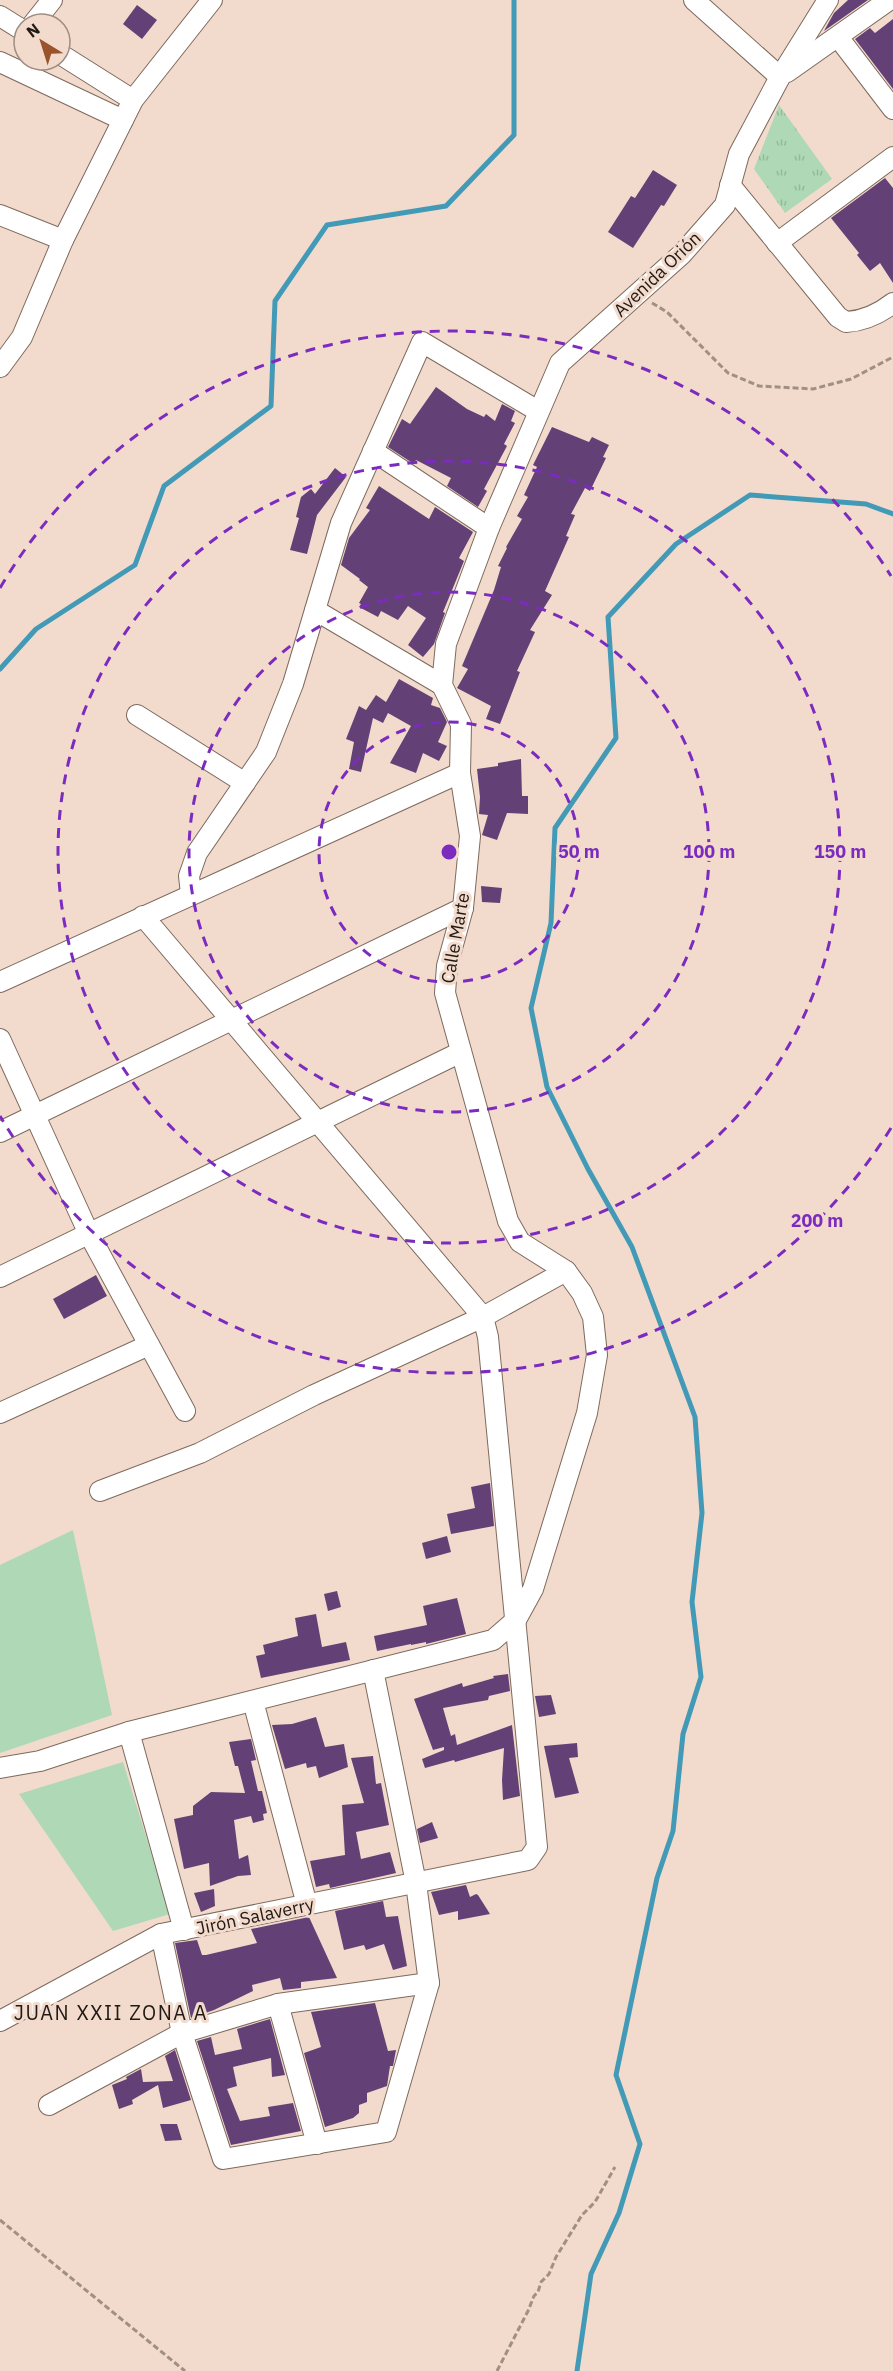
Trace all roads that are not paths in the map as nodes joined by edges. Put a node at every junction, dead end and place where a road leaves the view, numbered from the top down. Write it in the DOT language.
graph roads {
  1 [pos="52,0"];
  2 [pos="212,0"];
  3 [pos="694,0"];
  4 [pos="828,0"];
  5 [pos="889,0"];
  6 [pos="42,12"];
  7 [pos="838,37"];
  8 [pos="72,62"];
  9 [pos="0,63"];
  10 [pos="780,78"];
  11 [pos="133,100"];
  12 [pos="893,109"];
  13 [pos="123,120"];
  14 [pos="893,157"];
  15 [pos="730,185"];
  16 [pos="0,215"];
  17 [pos="63,240"];
  18 [pos="777,243"];
  19 [pos="893,303"];
  20 [pos="0,367"];
  21 [pos="538,411"];
  22 [pos="374,451"];
  23 [pos="489,528"];
  24 [pos="315,610"];
  25 [pos="442,685"];
  26 [pos="136,715"];
  27 [pos="460,773"];
  28 [pos="245,783"];
  29 [pos="191,894"];
  30 [pos="463,908"];
  31 [pos="143,916"];
  32 [pos="0,981"];
  33 [pos="232,1020"];
  34 [pos="0,1039"];
  35 [pos="461,1052"];
  36 [pos="35,1115"];
  37 [pos="316,1123"];
  38 [pos="0,1132"];
  39 [pos="89,1234"];
  40 [pos="566,1271"];
  41 [pos="0,1277"];
  42 [pos="483,1317"];
  43 [pos="149,1345"];
  44 [pos="184,1411"];
  45 [pos="0,1413"];
  46 [pos="100,1491"];
  47 [pos="516,1620"];
  48 [pos="373,1670"];
  49 [pos="253,1701"];
  50 [pos="129,1732"];
  51 [pos="40,1761"];
  52 [pos="0,1768"];
  53 [pos="0,1782"];
  54 [pos="416,1883"];
  55 [pos="307,1905"];
  56 [pos="184,1930"];
  57 [pos="161,1934"];
  58 [pos="429,1983"];
  59 [pos="278,2004"];
  60 [pos="0,2021"];
  61 [pos="182,2033"];
  62 [pos="49,2105"];
  63 [pos="317,2144"];
  1 -- 6 [label="street"];
  2 -- 11 [label="street"];
  3 -- 10 [label="street"];
  4 -- 10 [label="street, Avenida Orión"];
  5 -- 7 [label="street"];
  7 -- 10 [label="street"];
  7 -- 12 [label="street"];
  8 -- 11 [label="street"];
  9 -- 13 [label="street"];
  10 -- 15 [label="street, Avenida Orión"];
  11 -- 13 [label="street"];
  13 -- 17 [label="street"];
  14 -- 18 [label="street"];
  15 -- 18 [label="street"];
  15 -- 21 [label="street, Avenida Orión"];
  16 -- 17 [label="street"];
  17 -- 20 [label="street"];
  18 -- 19 [label="street"];
  21 -- 22 [label="street"];
  21 -- 23 [label="street"];
  22 -- 23 [label="street"];
  22 -- 24 [label="street"];
  23 -- 25 [label="street"];
  24 -- 25 [label="street"];
  24 -- 28 [label="street"];
  25 -- 27 [label="street, Calle Marte"];
  26 -- 28 [label="street"];
  27 -- 29 [label="street"];
  27 -- 30 [label="street, Calle Marte"];
  28 -- 29 [label="street"];
  29 -- 31 [label="street"];
  30 -- 33 [label="street"];
  30 -- 35 [label="street, Calle Marte"];
  31 -- 32 [label="street"];
  31 -- 33 [label="street"];
  33 -- 36 [label="street"];
  33 -- 37 [label="street"];
  34 -- 36 [label="street"];
  35 -- 37 [label="street"];
  35 -- 40 [label="street, Calle Marte"];
  36 -- 38 [label="street"];
  36 -- 39 [label="street"];
  37 -- 39 [label="street"];
  37 -- 42 [label="street"];
  39 -- 41 [label="street"];
  39 -- 43 [label="street"];
  40 -- 42 [label="street"];
  40 -- 47 [label="street"];
  42 -- 46 [label="street"];
  42 -- 47 [label="street"];
  43 -- 44 [label="street"];
  43 -- 45 [label="street"];
  47 -- 48 [label="street"];
  47 -- 54 [label="street, Jirón Salaverry"];
  48 -- 49 [label="street"];
  48 -- 54 [label="street"];
  49 -- 50 [label="street"];
  49 -- 55 [label="street"];
  50 -- 51 [label="street"];
  50 -- 56 [label="street"];
  51 -- 52 [label="street"];
  51 -- 53 [label="street"];
  54 -- 55 [label="street, Jirón Salaverry"];
  54 -- 58 [label="street"];
  55 -- 56 [label="street, Jirón Salaverry"];
  56 -- 57 [label="street, Jirón Salaverry"];
  57 -- 60 [label="street, Jirón Salaverry"];
  57 -- 61 [label="street"];
  58 -- 59 [label="street"];
  58 -- 63 [label="street"];
  59 -- 61 [label="street"];
  59 -- 63 [label="street"];
  61 -- 62 [label="street"];
  61 -- 63 [label="street"];
}
